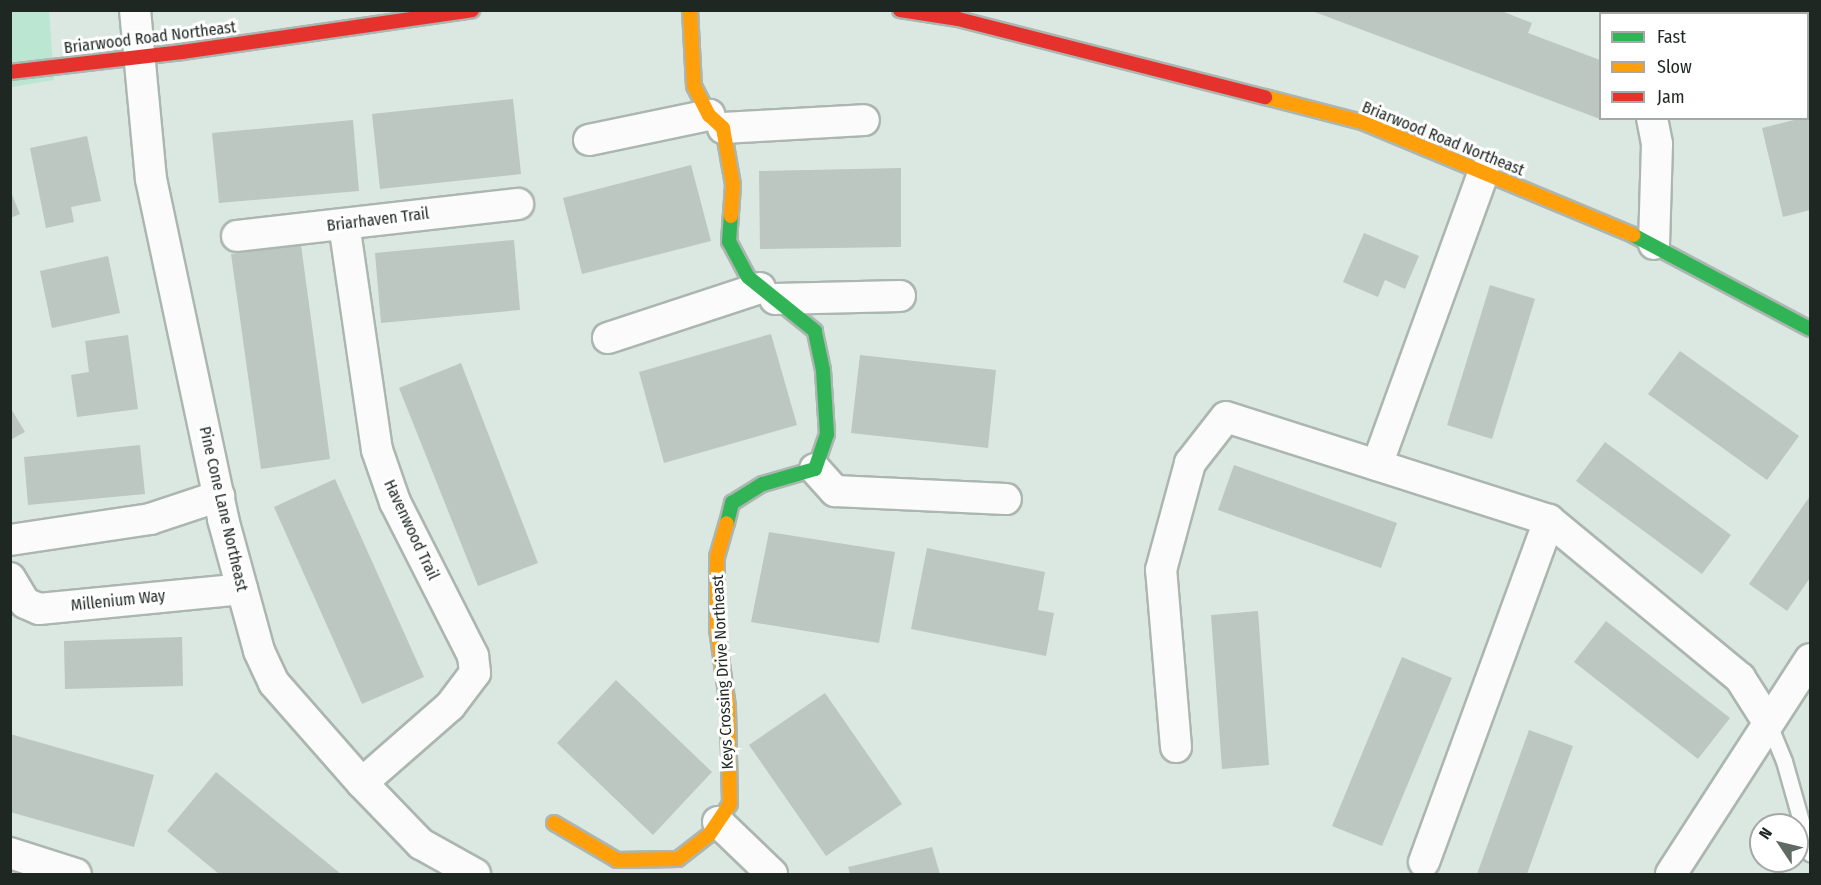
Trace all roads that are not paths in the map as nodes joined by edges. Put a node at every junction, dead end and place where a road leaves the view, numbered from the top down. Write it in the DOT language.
graph roads {
  1 [pos="135,10"];
  2 [pos="472,10"];
  3 [pos="690,10"];
  4 [pos="900,10"];
  5 [pos="136,56"];
  6 [pos="10,72"];
  7 [pos="864,120"];
  8 [pos="1652,120"];
  9 [pos="716,122"];
  10 [pos="590,140"];
  11 [pos="1483,173"];
  12 [pos="518,204"];
  13 [pos="344,224"];
  14 [pos="237,236"];
  15 [pos="1654,244"];
  16 [pos="768,294"];
  17 [pos="900,296"];
  18 [pos="1810,329"];
  19 [pos="608,338"];
  20 [pos="1377,465"];
  21 [pos="815,469"];
  22 [pos="219,496"];
  23 [pos="1006,499"];
  24 [pos="1549,520"];
  25 [pos="10,540"];
  26 [pos="10,578"];
  27 [pos="242,589"];
  28 [pos="1810,659"];
  29 [pos="1768,722"];
  30 [pos="1176,747"];
  31 [pos="362,783"];
  32 [pos="554,822"];
  33 [pos="718,822"];
  34 [pos="10,853"];
  35 [pos="1810,853"];
  36 [pos="1424,862"];
  37 [pos="76,874"];
  38 [pos="475,874"];
  39 [pos="772,874"];
  40 [pos="1671,874"];
  1 -- 5 [label="street, Pine Cone Lane Northeast"];
  2 -- 5 [label="street, Briarwood Road Northeast"];
  3 -- 9 [label="street"];
  4 -- 11 [label="street, Briarwood Road Northeast"];
  5 -- 6 [label="street, Briarwood Road Northeast"];
  5 -- 22 [label="street, Pine Cone Lane Northeast"];
  7 -- 9 [label="street"];
  8 -- 15 [label="street"];
  9 -- 10 [label="street"];
  9 -- 16 [label="street"];
  11 -- 15 [label="street, Briarwood Road Northeast"];
  11 -- 20 [label="street"];
  12 -- 13 [label="street, Briarhaven Trail"];
  13 -- 14 [label="street, Briarhaven Trail"];
  13 -- 31 [label="street, Havenwood Trail"];
  15 -- 18 [label="street, Briarwood Road Northeast"];
  16 -- 17 [label="street"];
  16 -- 19 [label="street"];
  16 -- 21 [label="street"];
  20 -- 24 [label="street"];
  20 -- 30 [label="street"];
  21 -- 23 [label="street"];
  21 -- 33 [label="street, Keys Crossing Drive Northeast"];
  22 -- 25 [label="street"];
  22 -- 27 [label="street, Pine Cone Lane Northeast"];
  24 -- 29 [label="street"];
  24 -- 36 [label="street"];
  26 -- 27 [label="street, Millenium Way"];
  27 -- 31 [label="street, Pine Cone Lane Northeast"];
  28 -- 29 [label="street"];
  29 -- 35 [label="lane"];
  29 -- 40 [label="street"];
  31 -- 38 [label="street, Pine Cone Lane Northeast"];
  32 -- 33 [label="street, Keys Crossing Drive Northeast"];
  33 -- 39 [label="street"];
  34 -- 37 [label="street"];
}
